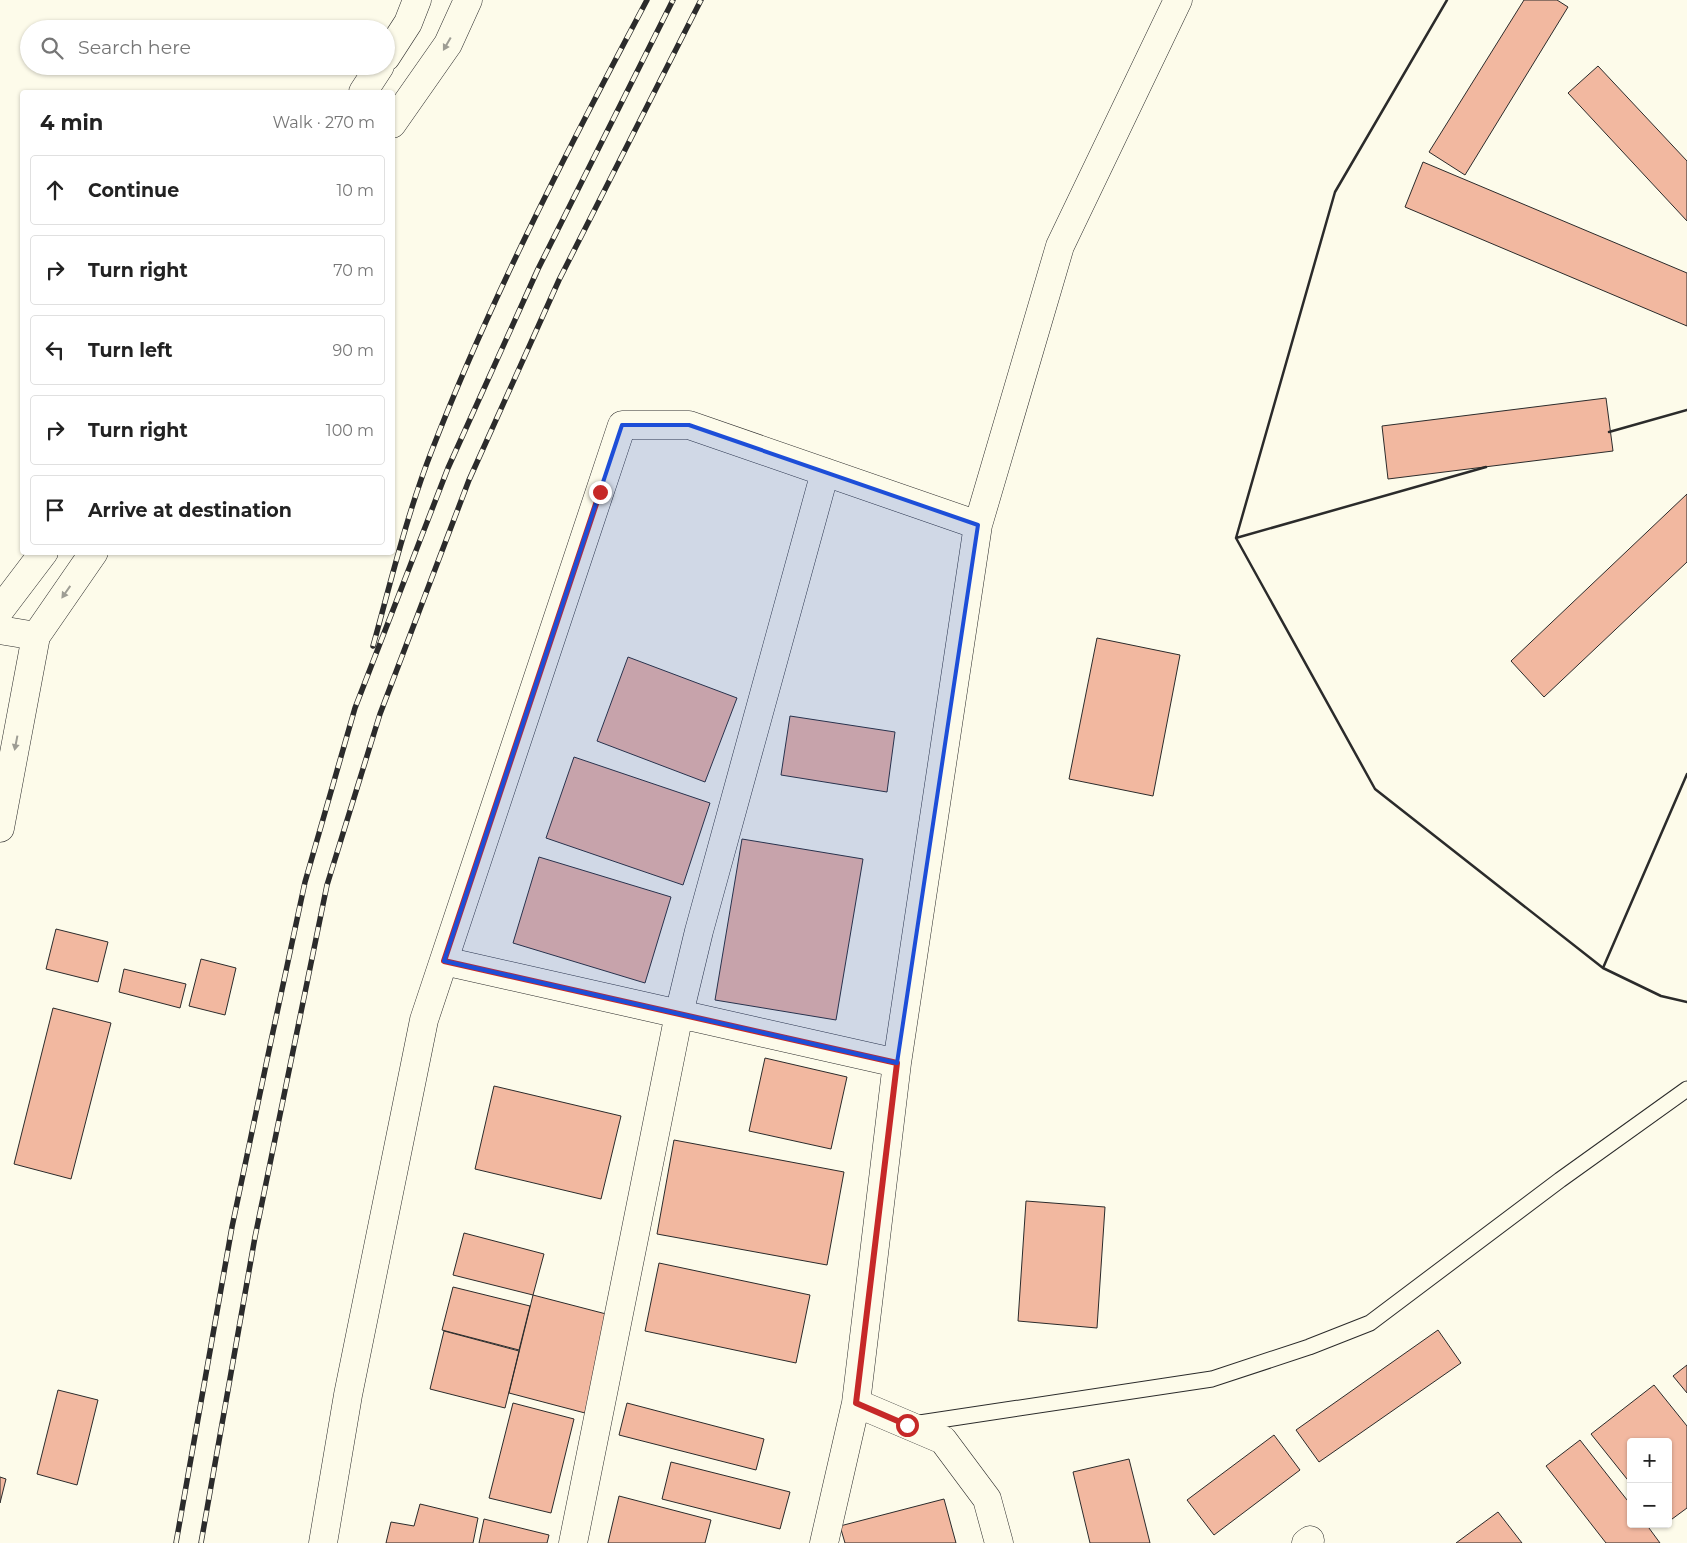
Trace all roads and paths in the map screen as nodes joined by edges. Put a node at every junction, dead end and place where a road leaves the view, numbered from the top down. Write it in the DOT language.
graph roads {
  1 [pos="417,0"];
  2 [pos="468,0"];
  3 [pos="1178,0"];
  4 [pos="395,43"];
  5 [pos="374,75"];
  6 [pos="364,90"];
  7 [pos="395,120"];
  8 [pos="825,472"];
  9 [pos="978,525"];
  10 [pos="42,555"];
  11 [pos="92,555"];
  12 [pos="0,610"];
  13 [pos="0,630"];
  14 [pos="36,636"];
  15 [pos="0,828"];
  16 [pos="444,961"];
  17 [pos="679,1014"];
  18 [pos="897,1063"];
  19 [pos="1687,1089"];
  20 [pos="856,1403"];
  21 [pos="907,1425"];
  22 [pos="323,1543"];
  23 [pos="573,1543"];
  24 [pos="824,1543"];
  25 [pos="999,1543"];
  1 -- 4 [label="street"];
  2 -- 7 [label="street, one-way"];
  3 -- 9 [label="street"];
  5 -- 6 [label="street"];
  8 -- 9 [label="street"];
  8 -- 16 [label="street"];
  8 -- 17 [label="street"];
  9 -- 18 [label="street"];
  10 -- 12 [label="street"];
  11 -- 14 [label="street, one-way"];
  13 -- 14 [label="street"];
  14 -- 15 [label="street, one-way"];
  16 -- 17 [label="street"];
  16 -- 22 [label="street"];
  17 -- 18 [label="street"];
  17 -- 23 [label="street"];
  18 -- 20 [label="street"];
  19 -- 21 [label="lane"];
  20 -- 21 [label="street"];
  20 -- 24 [label="street"];
  21 -- 25 [label="street"];
}
